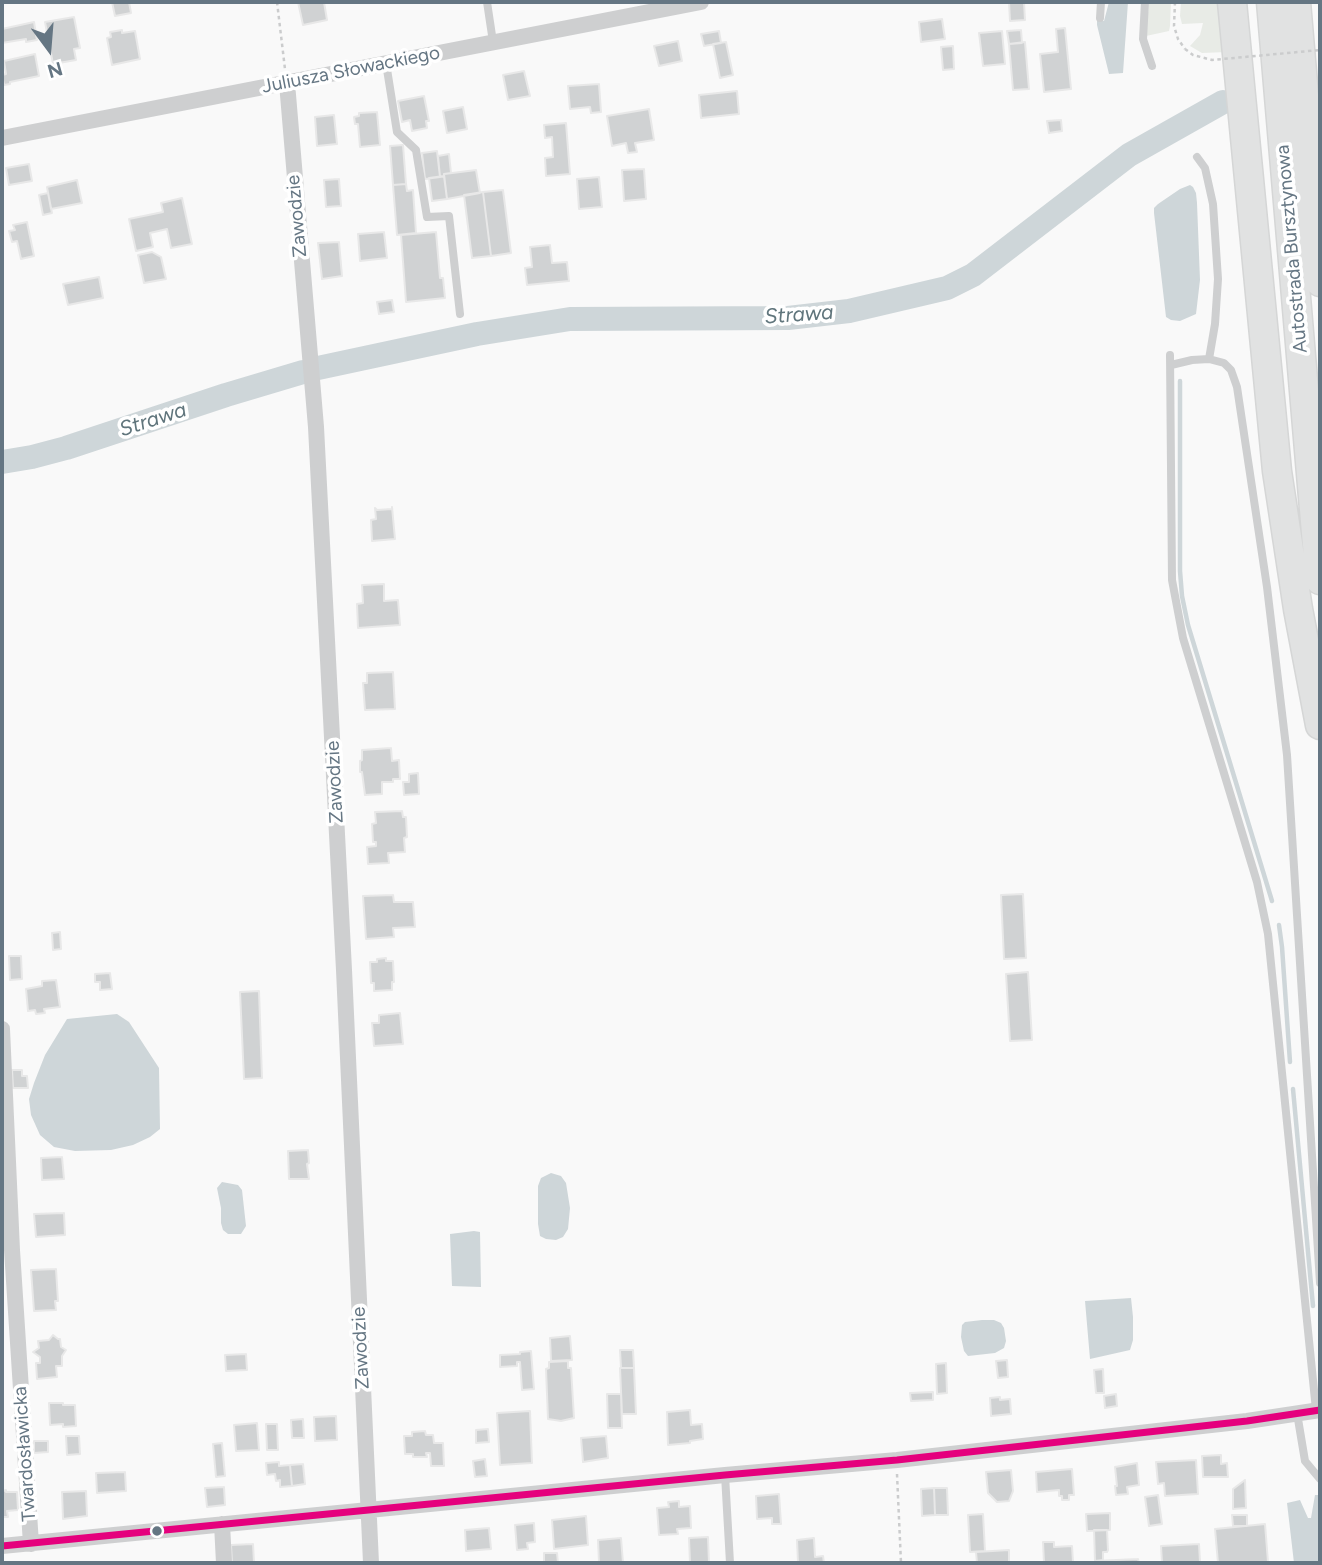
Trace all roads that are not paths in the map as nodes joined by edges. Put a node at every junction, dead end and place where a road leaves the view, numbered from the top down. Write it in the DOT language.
graph roads {
  1 [pos="487,2"];
  2 [pos="701,2"];
  3 [pos="1101,2"];
  4 [pos="1145,2"];
  5 [pos="1232,2"];
  6 [pos="1271,2"];
  7 [pos="1296,2"];
  8 [pos="1100,18"];
  9 [pos="493,43"];
  10 [pos="386,63"];
  11 [pos="1152,66"];
  12 [pos="287,83"];
  13 [pos="2,138"];
  14 [pos="1197,157"];
  15 [pos="1320,282"];
  16 [pos="460,314"];
  17 [pos="1170,355"];
  18 [pos="1209,359"];
  19 [pos="1171,365"];
  20 [pos="1320,580"];
  21 [pos="1320,725"];
  22 [pos="2,1029"];
  23 [pos="1320,1283"];
  24 [pos="1318,1410"];
  25 [pos="1297,1413"];
  26 [pos="725,1475"];
  27 [pos="1320,1479"];
  28 [pos="368,1510"];
  29 [pos="222,1524"];
  30 [pos="31,1544"];
  31 [pos="2,1546"];
  32 [pos="224,1563"];
  33 [pos="371,1563"];
  34 [pos="730,1563"];
  1 -- 9 [label="lane"];
  2 -- 9 [label="street, Juliusza Słowackiego"];
  3 -- 8 [label="lane"];
  4 -- 11 [label="lane"];
  5 -- 21 [label="highway"];
  6 -- 20 [label="highway, Autostrada Bursztynowa"];
  7 -- 15 [label="highway, Autostrada Bursztynowa"];
  9 -- 10 [label="street, Juliusza Słowackiego"];
  10 -- 12 [label="street, Juliusza Słowackiego"];
  10 -- 16 [label="lane"];
  12 -- 13 [label="street, Juliusza Słowackiego"];
  12 -- 28 [label="street, Zawodzie"];
  14 -- 18 [label="lane"];
  17 -- 19 [label="lane"];
  18 -- 19 [label="lane"];
  18 -- 23 [label="lane"];
  19 -- 24 [label="lane"];
  22 -- 30 [label="street, Twardosławicka"];
  24 -- 25 [label="street, Twardosławicka"];
  25 -- 26 [label="street, Twardosławicka"];
  25 -- 27 [label="lane"];
  26 -- 28 [label="street, Twardosławicka"];
  26 -- 34 [label="lane"];
  28 -- 29 [label="street, Twardosławicka"];
  28 -- 33 [label="street, Zawodzie"];
  29 -- 30 [label="street, Twardosławicka"];
  29 -- 32 [label="street"];
  30 -- 31 [label="street, Twardosławicka"];
}
